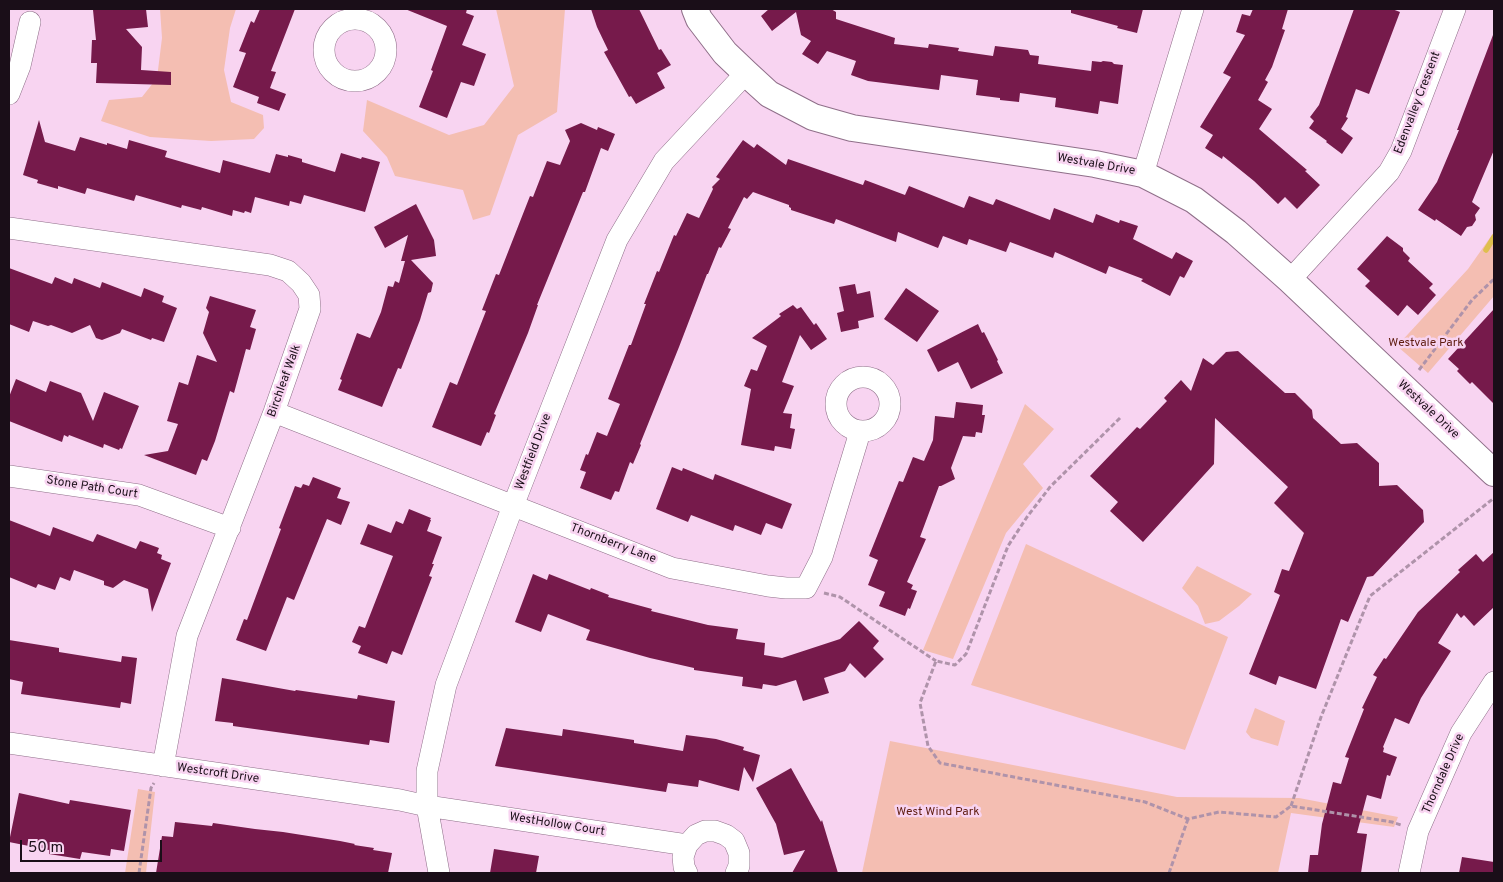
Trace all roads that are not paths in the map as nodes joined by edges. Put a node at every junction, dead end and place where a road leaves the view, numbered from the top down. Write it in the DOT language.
graph roads {
  1 [pos="695,9"];
  2 [pos="1193,9"];
  3 [pos="1455,9"];
  4 [pos="30,22"];
  5 [pos="746,73"];
  6 [pos="9,94"];
  7 [pos="1143,174"];
  8 [pos="9,228"];
  9 [pos="1290,280"];
  10 [pos="274,412"];
  11 [pos="860,432"];
  12 [pos="1494,472"];
  13 [pos="9,476"];
  14 [pos="513,506"];
  15 [pos="230,528"];
  16 [pos="1494,682"];
  17 [pos="9,743"];
  18 [pos="163,766"];
  19 [pos="427,806"];
  20 [pos="686,845"];
  21 [pos="438,873"];
  22 [pos="687,873"];
  23 [pos="736,873"];
  24 [pos="1409,873"];
  1 -- 5 [label="street, Westvale Drive"];
  2 -- 7 [label="street"];
  3 -- 9 [label="street, Edenvalley Crescent"];
  4 -- 6 [label="street"];
  5 -- 7 [label="street, Westvale Drive"];
  5 -- 14 [label="street, Westfield Drive"];
  7 -- 9 [label="street, Westvale Drive"];
  8 -- 10 [label="street, Birchleaf Walk"];
  9 -- 12 [label="street, Westvale Drive"];
  10 -- 14 [label="street, Thornberry Lane"];
  10 -- 15 [label="street, Birchleaf Walk"];
  11 -- 14 [label="street, Thornberry Lane"];
  13 -- 15 [label="street, Stone Path Court"];
  14 -- 19 [label="street, Westfield Drive"];
  15 -- 18 [label="street, Birchleaf Walk"];
  16 -- 24 [label="street, Thorndale Drive"];
  17 -- 18 [label="street, Westcroft Drive"];
  18 -- 19 [label="street, Westcroft Drive"];
  19 -- 20 [label="street, WestHollow Court"];
  19 -- 21 [label="street, Westfield Drive"];
  20 -- 22 [label="street"];
  20 -- 23 [label="street"];
}
